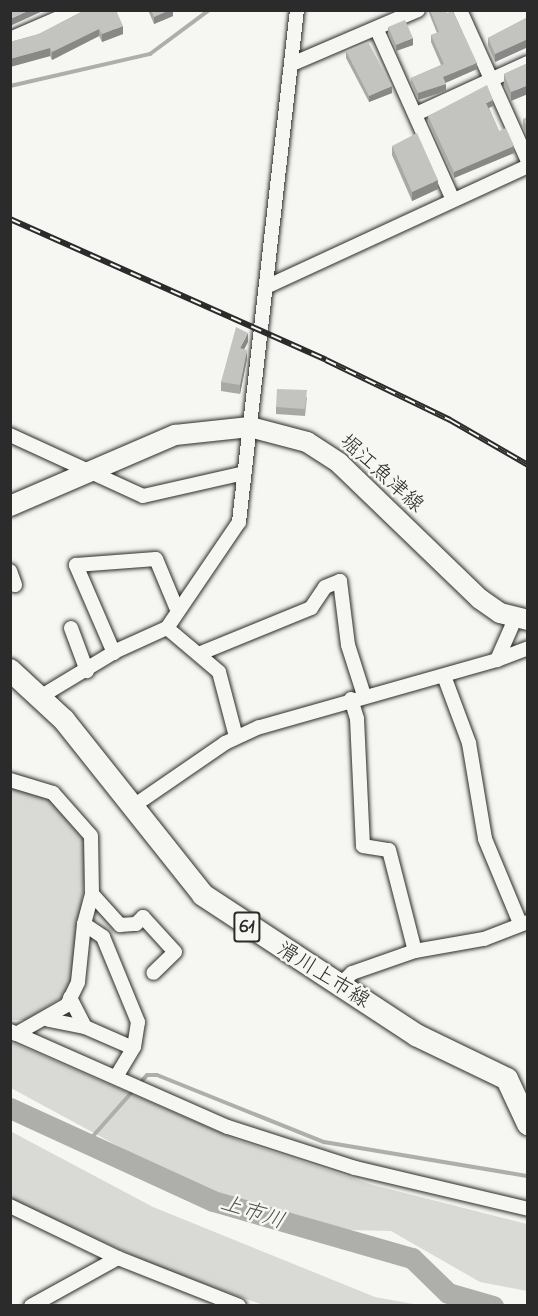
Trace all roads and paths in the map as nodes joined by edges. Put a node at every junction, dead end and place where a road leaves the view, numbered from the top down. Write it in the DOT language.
graph roads {
  1 [pos="77,10"];
  2 [pos="297,10"];
  3 [pos="418,10"];
  4 [pos="460,10"];
  5 [pos="377,30"];
  6 [pos="10,39"];
  7 [pos="528,63"];
  8 [pos="292,64"];
  9 [pos="491,80"];
  10 [pos="416,114"];
  11 [pos="528,164"];
  12 [pos="453,200"];
  13 [pos="266,287"];
  14 [pos="250,427"];
  15 [pos="10,435"];
  16 [pos="87,470"];
  17 [pos="244,473"];
  18 [pos="10,506"];
  19 [pos="10,571"];
  20 [pos="15,585"];
  21 [pos="176,608"];
  22 [pos="521,620"];
  23 [pos="71,628"];
  24 [pos="166,628"];
  25 [pos="528,648"];
  26 [pos="114,653"];
  27 [pos="201,653"];
  28 [pos="497,660"];
  29 [pos="10,670"];
  30 [pos="87,671"];
  31 [pos="444,676"];
  32 [pos="358,697"];
  33 [pos="40,698"];
  34 [pos="236,737"];
  35 [pos="10,780"];
  36 [pos="132,807"];
  37 [pos="92,894"];
  38 [pos="524,922"];
  39 [pos="84,924"];
  40 [pos="415,951"];
  41 [pos="153,973"];
  42 [pos="340,985"];
  43 [pos="70,998"];
  44 [pos="49,1020"];
  45 [pos="85,1027"];
  46 [pos="14,1032"];
  47 [pos="133,1048"];
  48 [pos="116,1077"];
  49 [pos="528,1124"];
  50 [pos="10,1206"];
  51 [pos="528,1209"];
  52 [pos="117,1258"];
  53 [pos="31,1305"];
  54 [pos="238,1305"];
  1 -- 6 [label="street"];
  2 -- 8 [label="street"];
  3 -- 5 [label="street"];
  4 -- 9 [label="street"];
  5 -- 8 [label="street"];
  5 -- 10 [label="street"];
  7 -- 9 [label="street"];
  8 -- 13 [label="street"];
  9 -- 10 [label="street"];
  9 -- 11 [label="street"];
  10 -- 12 [label="street"];
  11 -- 12 [label="street"];
  12 -- 13 [label="street"];
  13 -- 14 [label="street"];
  14 -- 16 [label="main road, 堀江魚津線"];
  14 -- 17 [label="street"];
  14 -- 22 [label="main road, 堀江魚津線"];
  15 -- 16 [label="street"];
  16 -- 17 [label="street"];
  16 -- 18 [label="main road, 堀江魚津線"];
  17 -- 21 [label="street"];
  19 -- 20 [label="street"];
  21 -- 24 [label="street"];
  21 -- 26 [label="street"];
  22 -- 28 [label="street"];
  23 -- 30 [label="street"];
  24 -- 26 [label="street"];
  24 -- 27 [label="street"];
  25 -- 28 [label="street"];
  26 -- 30 [label="street"];
  27 -- 32 [label="street"];
  27 -- 34 [label="street"];
  28 -- 31 [label="street"];
  29 -- 33 [label="main road, 滑川上市線 / 61"];
  30 -- 33 [label="street"];
  31 -- 32 [label="street"];
  31 -- 38 [label="street"];
  32 -- 34 [label="street"];
  32 -- 40 [label="street"];
  33 -- 36 [label="main road, 滑川上市線 / 61"];
  34 -- 36 [label="street"];
  35 -- 37 [label="street"];
  36 -- 42 [label="main road, 滑川上市線 / 61"];
  37 -- 39 [label="street"];
  37 -- 41 [label="street"];
  38 -- 40 [label="street"];
  39 -- 43 [label="street"];
  39 -- 47 [label="street"];
  40 -- 42 [label="street"];
  42 -- 49 [label="main road, 滑川上市線 / 61"];
  43 -- 44 [label="street"];
  43 -- 45 [label="street"];
  44 -- 45 [label="street"];
  44 -- 46 [label="street"];
  45 -- 47 [label="street"];
  46 -- 48 [label="street"];
  47 -- 48 [label="street"];
  48 -- 51 [label="street"];
  50 -- 52 [label="street"];
  52 -- 53 [label="street"];
  52 -- 54 [label="street"];
}
